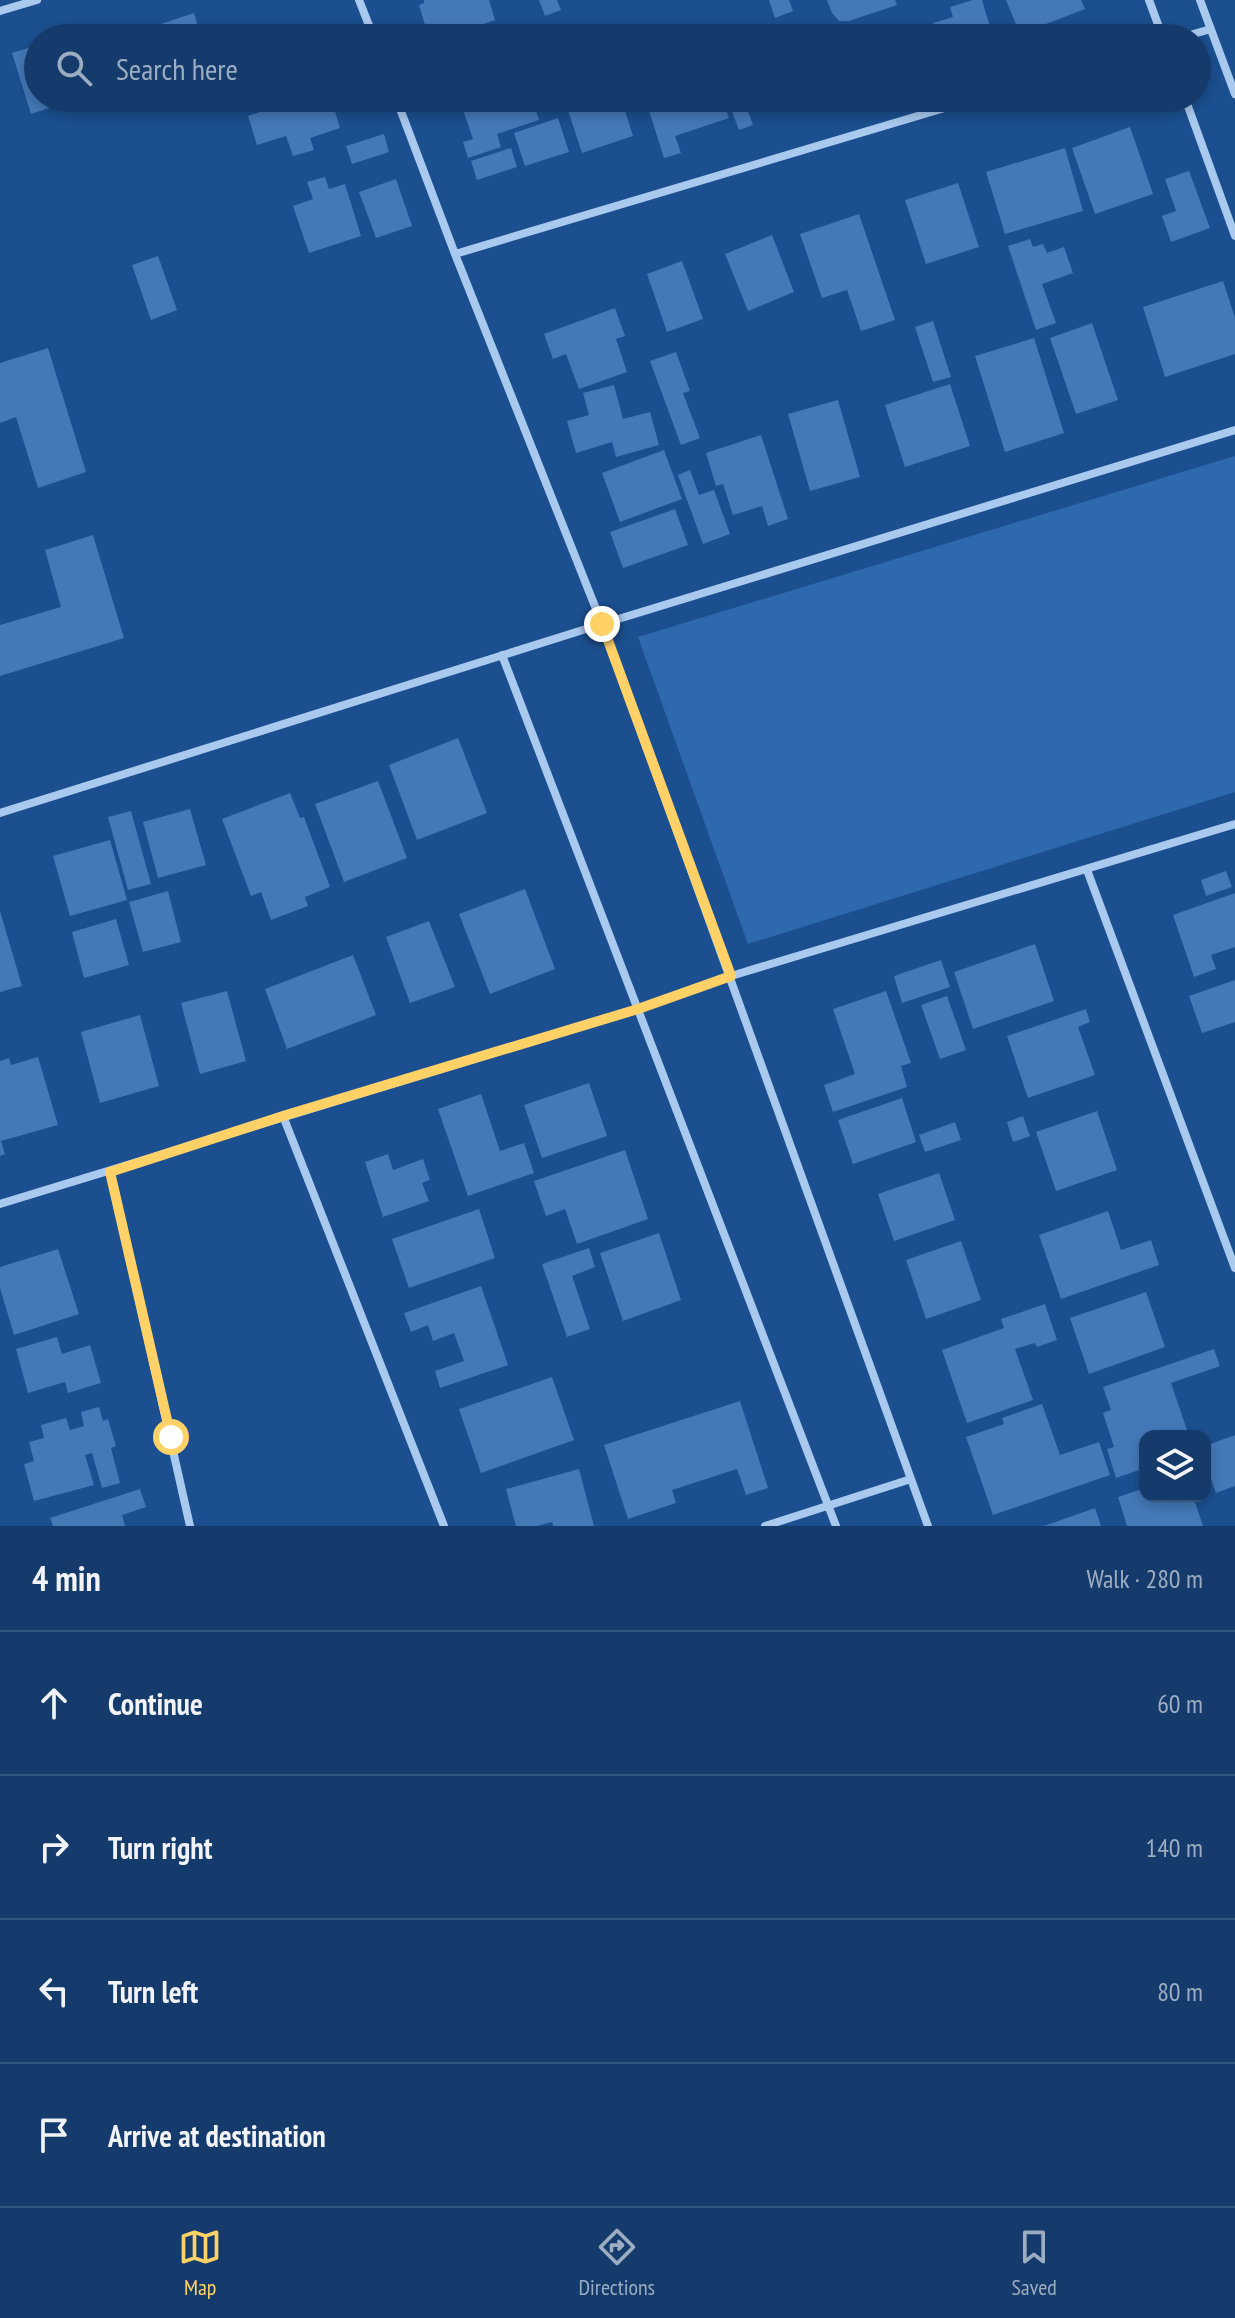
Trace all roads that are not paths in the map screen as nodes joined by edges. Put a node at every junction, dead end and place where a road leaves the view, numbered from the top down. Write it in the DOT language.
graph roads {
  1 [pos="37,0"];
  2 [pos="359,0"];
  3 [pos="1149,0"];
  4 [pos="1200,0"];
  5 [pos="0,11"];
  6 [pos="368,24"];
  7 [pos="1158,24"];
  8 [pos="1209,24"];
  9 [pos="1211,29"];
  10 [pos="1235,94"];
  11 [pos="401,112"];
  12 [pos="931,112"];
  13 [pos="1190,112"];
  14 [pos="1235,236"];
  15 [pos="455,254"];
  16 [pos="1235,430"];
  17 [pos="602,624"];
  18 [pos="502,655"];
  19 [pos="0,813"];
  20 [pos="1235,824"];
  21 [pos="1087,870"];
  22 [pos="731,976"];
  23 [pos="638,1009"];
  24 [pos="283,1116"];
  25 [pos="110,1172"];
  26 [pos="0,1204"];
  27 [pos="1235,1268"];
  28 [pos="911,1479"];
  29 [pos="828,1506"];
  30 [pos="190,1526"];
  31 [pos="444,1526"];
  32 [pos="765,1526"];
  33 [pos="836,1526"];
  34 [pos="928,1526"];
  1 -- 5 [label="street"];
  2 -- 6 [label="street"];
  3 -- 7 [label="street"];
  4 -- 8 [label="street"];
  9 -- 10 [label="street"];
  11 -- 15 [label="street"];
  12 -- 15 [label="street"];
  13 -- 14 [label="street"];
  15 -- 17 [label="street"];
  16 -- 17 [label="street"];
  17 -- 18 [label="street"];
  17 -- 22 [label="street"];
  18 -- 19 [label="street"];
  18 -- 23 [label="street"];
  20 -- 21 [label="street"];
  21 -- 22 [label="street"];
  21 -- 27 [label="street"];
  22 -- 23 [label="street"];
  22 -- 28 [label="street"];
  23 -- 24 [label="street"];
  23 -- 29 [label="street"];
  24 -- 25 [label="street"];
  24 -- 31 [label="street"];
  25 -- 26 [label="street"];
  25 -- 30 [label="street"];
  28 -- 29 [label="street"];
  28 -- 34 [label="street"];
  29 -- 32 [label="street"];
  29 -- 33 [label="street"];
}
